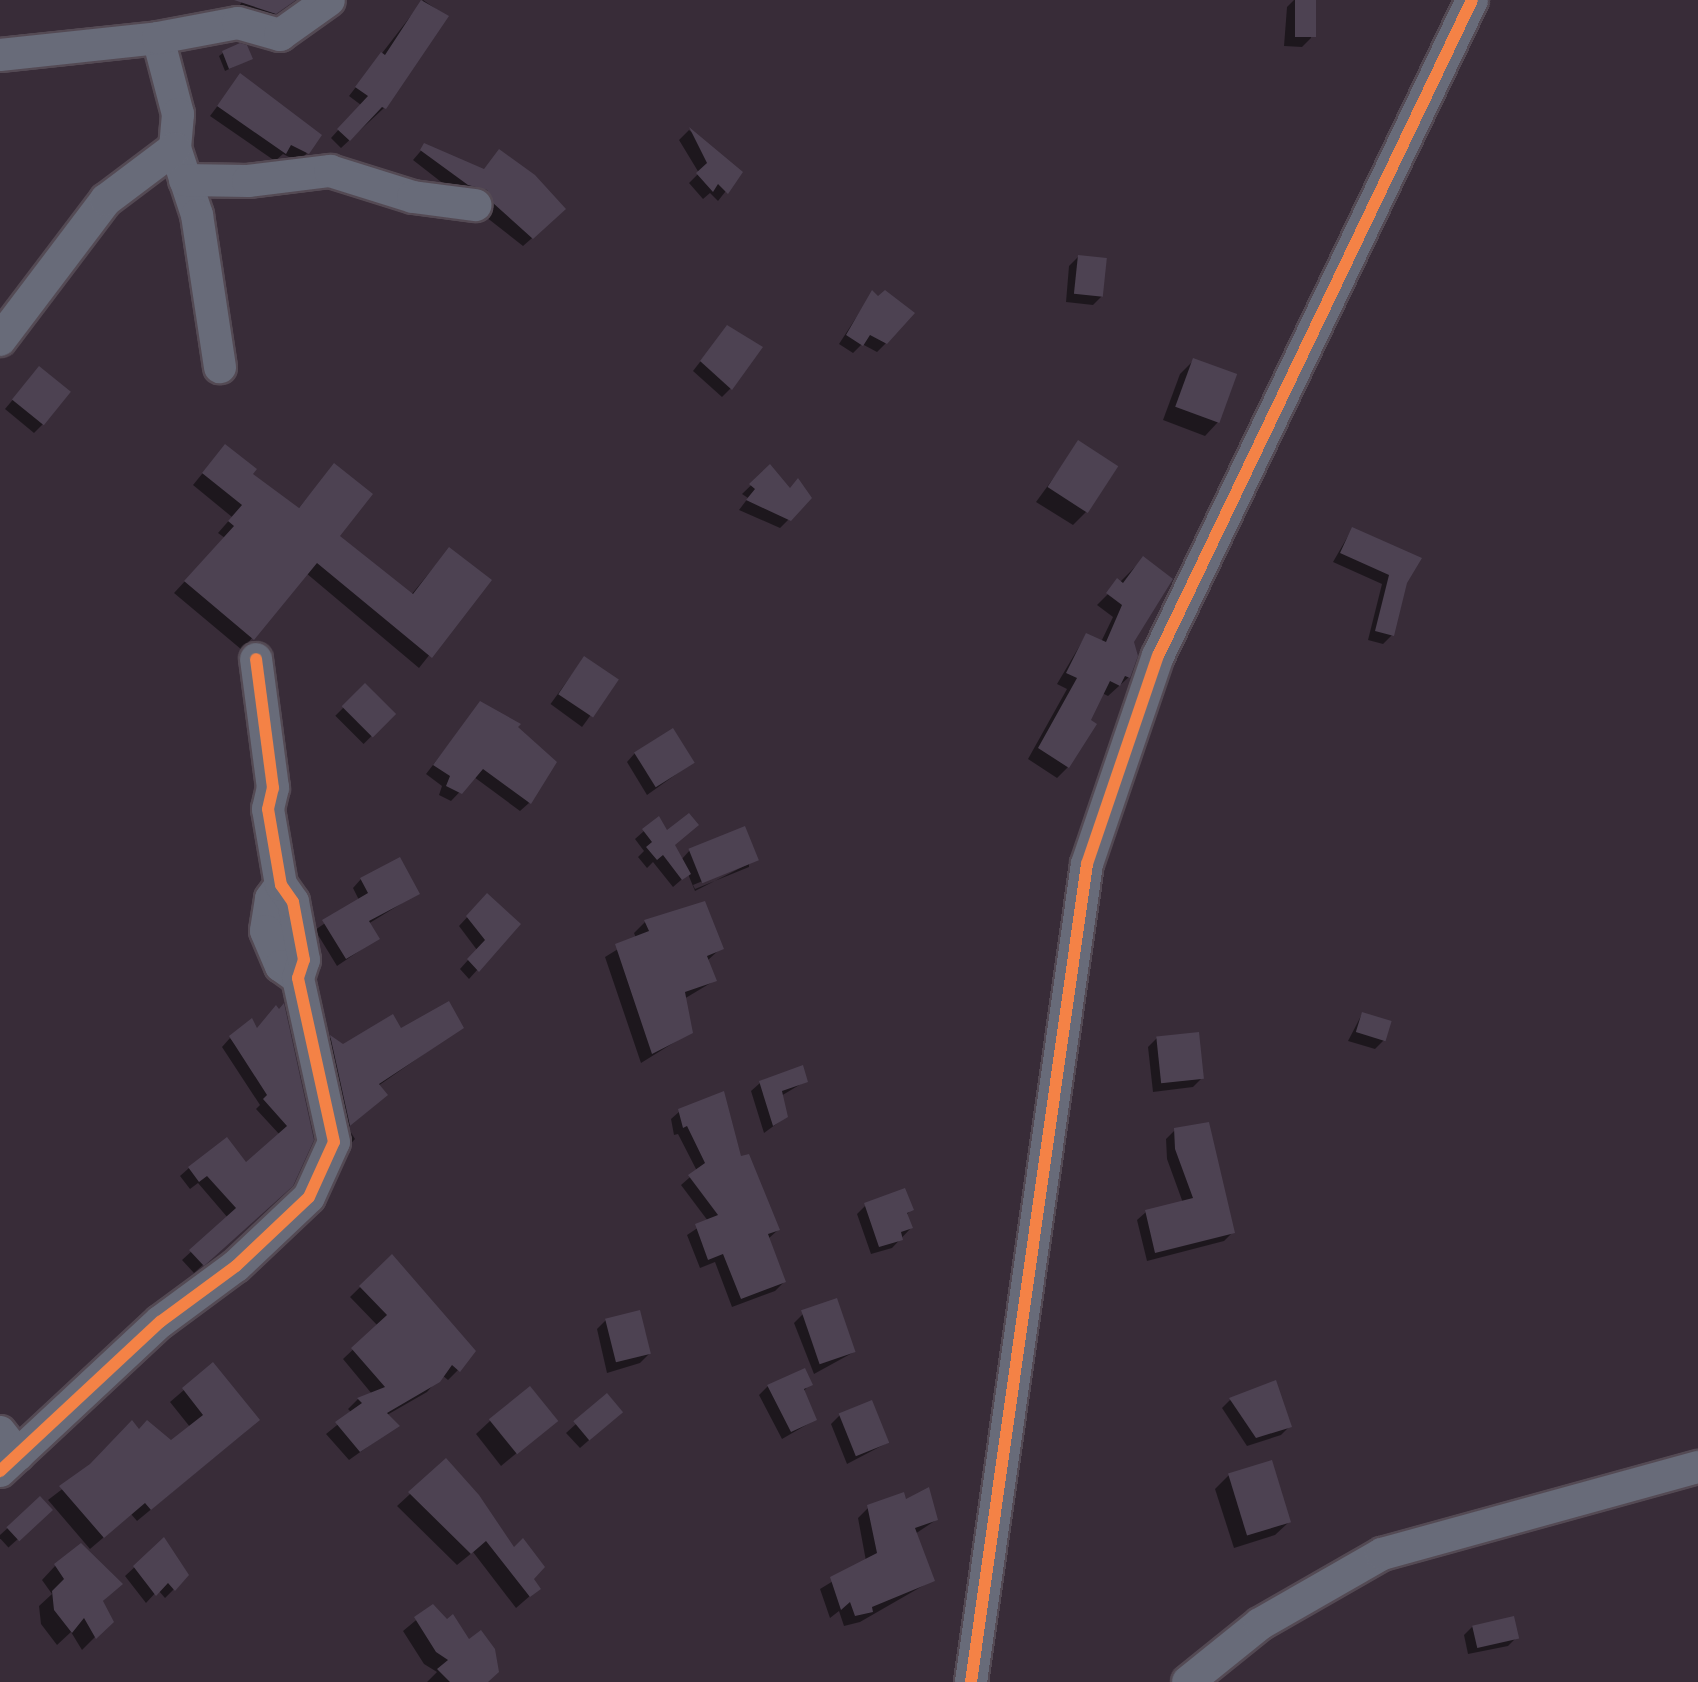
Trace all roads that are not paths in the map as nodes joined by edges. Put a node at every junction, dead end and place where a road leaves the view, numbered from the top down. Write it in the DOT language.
graph roads {
  1 [pos="329,0"];
  2 [pos="1472,0"];
  3 [pos="158,38"];
  4 [pos="0,55"];
  5 [pos="175,148"];
  6 [pos="185,180"];
  7 [pos="475,205"];
  8 [pos="0,340"];
  9 [pos="220,367"];
  10 [pos="256,659"];
  11 [pos="6,1453"];
  12 [pos="1698,1467"];
  13 [pos="971,1682"];
  14 [pos="1188,1682"];
  1 -- 3 [label="street"];
  2 -- 13 [label="street"];
  3 -- 4 [label="street"];
  3 -- 5 [label="street"];
  5 -- 6 [label="street"];
  5 -- 8 [label="street"];
  6 -- 7 [label="street"];
  6 -- 9 [label="street"];
  10 -- 11 [label="street"];
  12 -- 14 [label="street"];
}
